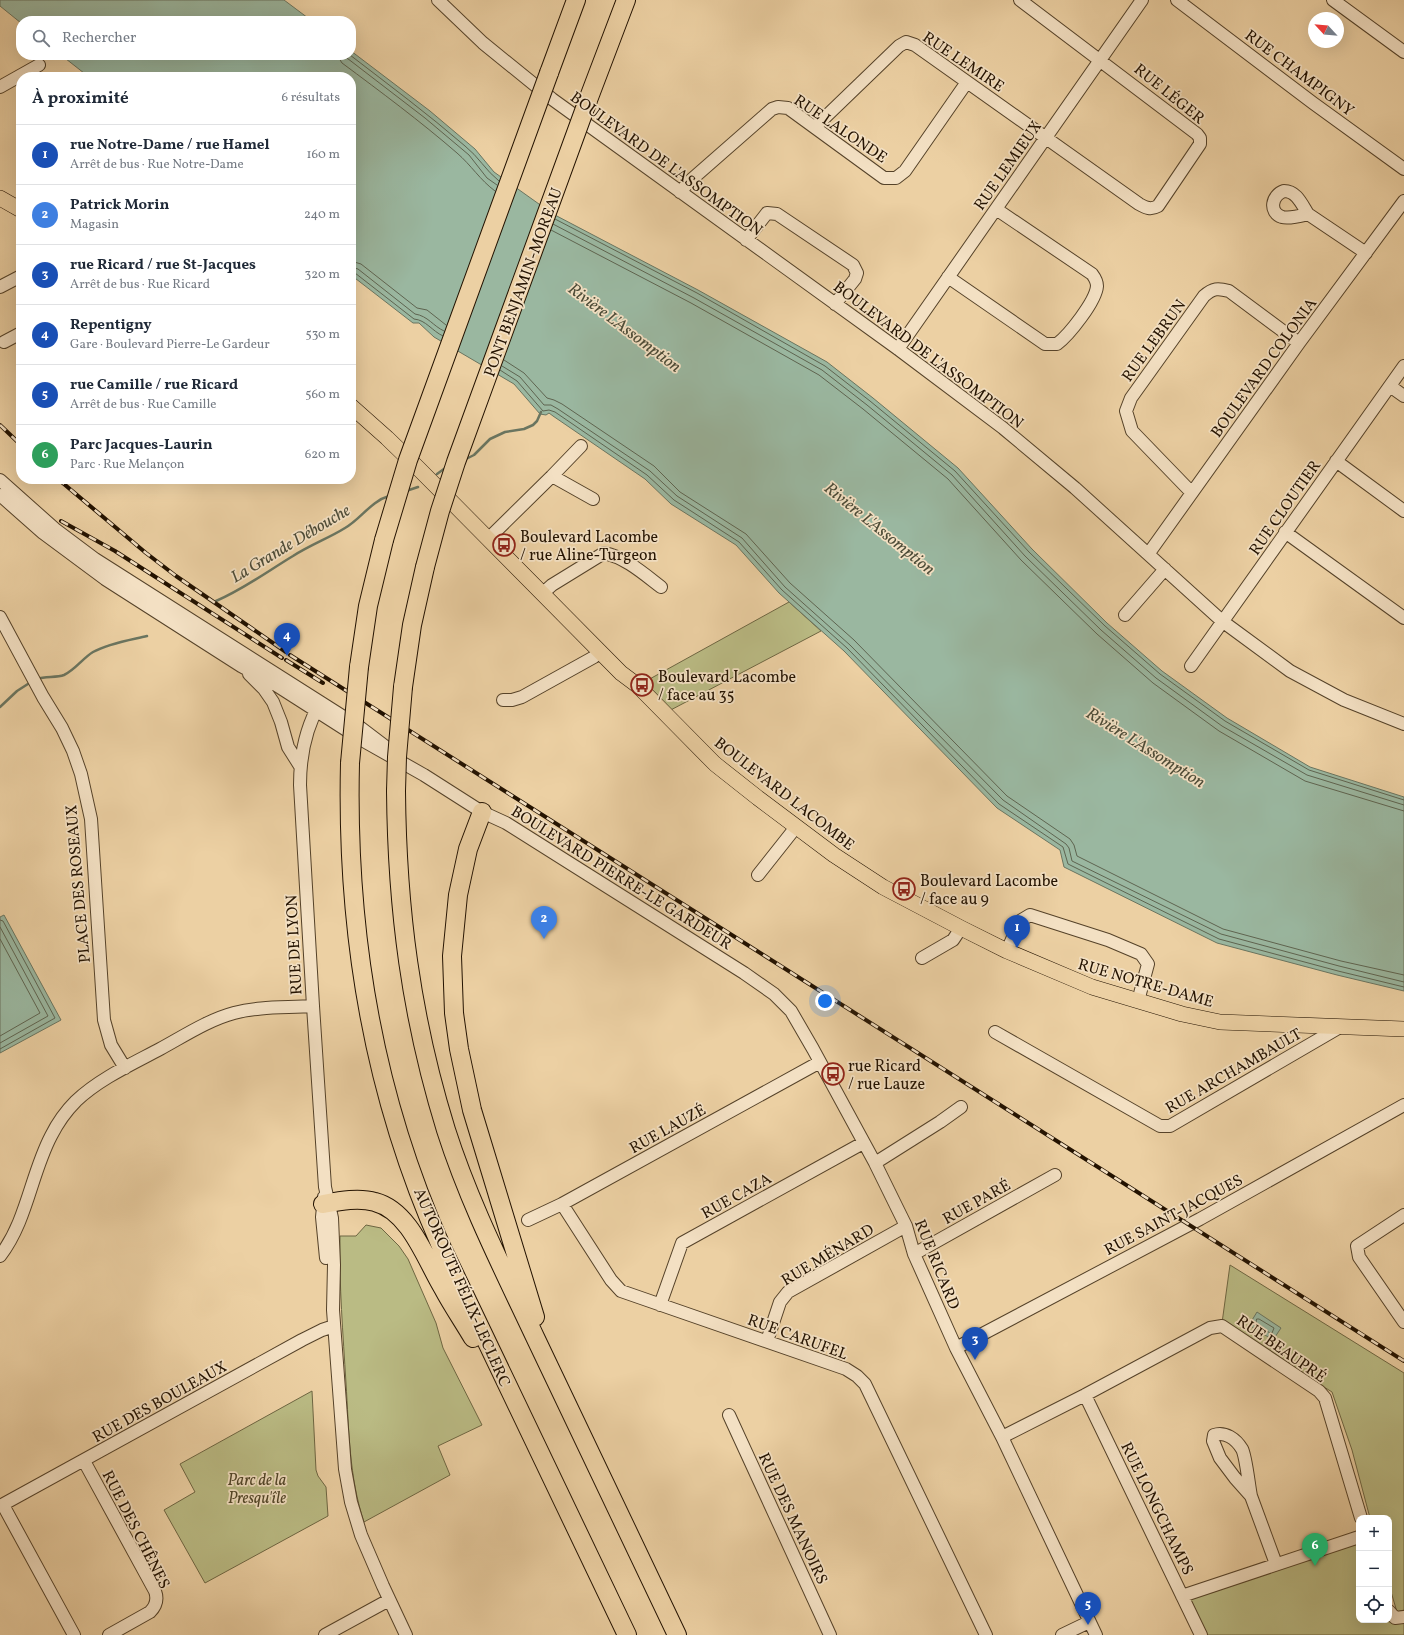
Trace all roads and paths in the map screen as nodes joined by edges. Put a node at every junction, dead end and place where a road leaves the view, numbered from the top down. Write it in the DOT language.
graph roads {
  1 [pos="438,0"];
  2 [pos="576,0"];
  3 [pos="626,0"];
  4 [pos="1020,0"];
  5 [pos="1142,0"];
  6 [pos="1177,0"];
  7 [pos="1333,0"];
  8 [pos="1403,48"];
  9 [pos="1101,60"];
  10 [pos="39,65"];
  11 [pos="27,72"];
  12 [pos="16,79"];
  13 [pos="967,82"];
  14 [pos="0,88"];
  15 [pos="816,127"];
  16 [pos="1045,138"];
  17 [pos="1404,168"];
  18 [pos="680,192"];
  19 [pos="0,198"];
  20 [pos="1404,201"];
  21 [pos="16,207"];
  22 [pos="996,209"];
  23 [pos="1308,214"];
  24 [pos="746,240"];
  25 [pos="1366,253"];
  26 [pos="948,277"];
  27 [pos="16,279"];
  28 [pos="0,287"];
  29 [pos="835,304"];
  30 [pos="16,336"];
  31 [pos="4,342"];
  32 [pos="1299,343"];
  33 [pos="898,348"];
  34 [pos="1404,366"];
  35 [pos="1390,386"];
  36 [pos="1404,396"];
  37 [pos="356,410"];
  38 [pos="581,446"];
  39 [pos="1336,461"];
  40 [pos="552,476"];
  41 [pos="0,480"];
  42 [pos="1192,493"];
  43 [pos="0,495"];
  44 [pos="593,499"];
  45 [pos="1404,511"];
  46 [pos="1285,532"];
  47 [pos="489,538"];
  48 [pos="1149,553"];
  49 [pos="1165,569"];
  50 [pos="661,587"];
  51 [pos="543,593"];
  52 [pos="1125,615"];
  53 [pos="0,617"];
  54 [pos="1404,618"];
  55 [pos="1222,621"];
  56 [pos="600,652"];
  57 [pos="241,666"];
  58 [pos="1191,666"];
  59 [pos="503,700"];
  60 [pos="318,707"];
  61 [pos="1404,724"];
  62 [pos="300,766"];
  63 [pos="482,812"];
  64 [pos="796,827"];
  65 [pos="758,876"];
  66 [pos="961,928"];
  67 [pos="1007,951"];
  68 [pos="922,958"];
  69 [pos="1138,1001"];
  70 [pos="313,1006"];
  71 [pos="795,1017"];
  72 [pos="1340,1027"];
  73 [pos="1404,1029"];
  74 [pos="995,1032"];
  75 [pos="820,1062"];
  76 [pos="125,1068"];
  77 [pos="1404,1105"];
  78 [pos="961,1107"];
  79 [pos="863,1143"];
  80 [pos="874,1163"];
  81 [pos="1055,1176"];
  82 [pos="326,1199"];
  83 [pos="562,1204"];
  84 [pos="1404,1215"];
  85 [pos="528,1220"];
  86 [pos="906,1226"];
  87 [pos="914,1254"];
  88 [pos="0,1256"];
  89 [pos="660,1305"];
  90 [pos="1404,1322"];
  91 [pos="334,1326"];
  92 [pos="767,1341"];
  93 [pos="956,1348"];
  94 [pos="551,1371"];
  95 [pos="1085,1395"];
  96 [pos="520,1413"];
  97 [pos="729,1415"];
  98 [pos="1002,1437"];
  99 [pos="84,1461"];
  100 [pos="1251,1496"];
  101 [pos="1,1506"];
  102 [pos="1359,1515"];
  103 [pos="1356,1538"];
  104 [pos="1276,1564"];
  105 [pos="1182,1596"];
  106 [pos="389,1600"];
  107 [pos="1392,1614"];
  108 [pos="1404,1617"];
  109 [pos="1089,1622"];
  110 [pos="74,1635"];
  111 [pos="109,1635"];
  112 [pos="325,1635"];
  113 [pos="406,1635"];
  114 [pos="627,1635"];
  115 [pos="677,1635"];
  116 [pos="830,1635"];
  117 [pos="986,1635"];
  118 [pos="1062,1635"];
  119 [pos="1096,1635"];
  120 [pos="1201,1635"];
  1 -- 18 [label="street, BOULEVARD DE L'ASSOMPTION"];
  2 -- 96 [label="highway, AUTOROUTE FÉLIX-LECLERC, bridge"];
  3 -- 94 [label="highway, PONT BENJAMIN-MOREAU, bridge"];
  4 -- 9 [label="street"];
  5 -- 9 [label="street, RUE LEMIEUX"];
  6 -- 17 [label="street, RUE CHAMPIGNY"];
  7 -- 8 [label="street"];
  9 -- 16 [label="street, RUE LEMIEUX"];
  9 -- 16 [label="street, RUE LÉGER"];
  10 -- 11 [label="street"];
  12 -- 14 [label="street"];
  13 -- 15 [label="street, RUE LEMIRE"];
  13 -- 15 [label="street, RUE LALONDE"];
  13 -- 16 [label="street, RUE LEMIRE"];
  15 -- 18 [label="street, RUE LALONDE"];
  16 -- 22 [label="street, RUE LEMIEUX"];
  18 -- 24 [label="street, BOULEVARD DE L'ASSOMPTION"];
  19 -- 21 [label="main road"];
  20 -- 25 [label="street, BOULEVARD COLONIA"];
  22 -- 26 [label="street, RUE LEMIEUX"];
  22 -- 26 [label="street"];
  23 -- 25 [label="street"];
  24 -- 29 [label="street, BOULEVARD DE L'ASSOMPTION"];
  24 -- 29 [label="street"];
  25 -- 32 [label="street, BOULEVARD COLONIA"];
  26 -- 33 [label="street, RUE LEMIEUX"];
  27 -- 28 [label="street"];
  29 -- 33 [label="street, BOULEVARD DE L'ASSOMPTION"];
  30 -- 31 [label="street"];
  32 -- 42 [label="street, BOULEVARD COLONIA"];
  32 -- 42 [label="street, RUE LEBRUN"];
  33 -- 48 [label="street, BOULEVARD DE L'ASSOMPTION"];
  34 -- 35 [label="street, RUE CLOUTIER"];
  35 -- 36 [label="street"];
  35 -- 39 [label="street, RUE CLOUTIER"];
  37 -- 47 [label="main road, BOULEVARD LACOMBE"];
  38 -- 40 [label="street"];
  39 -- 45 [label="street"];
  39 -- 46 [label="street, RUE CLOUTIER"];
  40 -- 44 [label="street"];
  40 -- 47 [label="street"];
  41 -- 60 [label="street, BOULEVARD PIERRE-LE GARDEUR"];
  42 -- 48 [label="street, BOULEVARD COLONIA"];
  43 -- 57 [label="street, BOULEVARD PIERRE-LE GARDEUR"];
  46 -- 54 [label="street"];
  46 -- 55 [label="street, RUE CLOUTIER"];
  47 -- 51 [label="main road, BOULEVARD LACOMBE"];
  48 -- 49 [label="street, BOULEVARD DE L'ASSOMPTION"];
  49 -- 52 [label="street"];
  49 -- 55 [label="street, BOULEVARD DE L'ASSOMPTION"];
  50 -- 51 [label="street"];
  51 -- 56 [label="main road, BOULEVARD LACOMBE"];
  53 -- 76 [label="street, PLACE DES ROSEAUX"];
  55 -- 58 [label="street, RUE CLOUTIER"];
  55 -- 61 [label="street, BOULEVARD DE L'ASSOMPTION"];
  56 -- 59 [label="street"];
  56 -- 64 [label="main road, BOULEVARD LACOMBE"];
  57 -- 60 [label="street, BOULEVARD PIERRE-LE GARDEUR"];
  57 -- 62 [label="street"];
  60 -- 62 [label="street, RUE DE LYON"];
  60 -- 63 [label="street, BOULEVARD PIERRE-LE GARDEUR"];
  62 -- 70 [label="street, RUE DE LYON"];
  63 -- 71 [label="street, BOULEVARD PIERRE-LE GARDEUR"];
  63 -- 94 [label="highway"];
  64 -- 65 [label="street"];
  64 -- 66 [label="main road, BOULEVARD LACOMBE"];
  66 -- 67 [label="main road, RUE NOTRE-DAME"];
  66 -- 68 [label="street"];
  67 -- 69 [label="main road, RUE NOTRE-DAME"];
  67 -- 69 [label="street"];
  69 -- 72 [label="main road, RUE NOTRE-DAME"];
  70 -- 76 [label="street"];
  70 -- 82 [label="street, RUE DE LYON"];
  71 -- 75 [label="street, RUE RICARD"];
  72 -- 73 [label="main road, RUE NOTRE-DAME"];
  72 -- 74 [label="street, RUE ARCHAMBAULT"];
  75 -- 79 [label="street, RUE RICARD"];
  75 -- 83 [label="street, RUE LAUZÉ"];
  76 -- 88 [label="street"];
  77 -- 93 [label="street, RUE SAINT-JACQUES"];
  78 -- 80 [label="street"];
  79 -- 80 [label="street, RUE RICARD"];
  79 -- 89 [label="street, RUE CAZA"];
  80 -- 86 [label="street, RUE RICARD"];
  81 -- 87 [label="street, RUE PARÉ"];
  82 -- 91 [label="street, RUE DE LYON"];
  82 -- 96 [label="highway"];
  83 -- 85 [label="street, RUE LAUZÉ"];
  83 -- 89 [label="street, RUE CARUFEL"];
  84 -- 90 [label="street"];
  86 -- 87 [label="street, RUE RICARD"];
  86 -- 92 [label="street, RUE MÉNARD"];
  87 -- 93 [label="street, RUE RICARD"];
  89 -- 92 [label="street, RUE CARUFEL"];
  91 -- 99 [label="street, RUE DES BOULEAUX"];
  91 -- 106 [label="street, RUE DE LYON"];
  92 -- 117 [label="street, RUE CARUFEL"];
  93 -- 98 [label="street, RUE RICARD"];
  94 -- 115 [label="highway"];
  95 -- 98 [label="street, RUE BEAUPRÉ"];
  95 -- 102 [label="street, RUE BEAUPRÉ"];
  95 -- 105 [label="street, RUE LONGCHAMPS"];
  96 -- 114 [label="highway, AUTOROUTE FÉLIX-LECLERC"];
  97 -- 116 [label="street, RUE DES MANOIRS"];
  98 -- 109 [label="street, RUE RICARD"];
  99 -- 101 [label="street, RUE DES BOULEAUX"];
  99 -- 111 [label="street, RUE DES CHÊNES"];
  100 -- 100 [label="street"];
  100 -- 104 [label="street"];
  101 -- 110 [label="street"];
  103 -- 104 [label="street"];
  104 -- 105 [label="street"];
  105 -- 120 [label="street, RUE LONGCHAMPS"];
  106 -- 112 [label="street"];
  106 -- 113 [label="street, RUE DE LYON"];
  107 -- 108 [label="street"];
  109 -- 118 [label="street"];
  109 -- 119 [label="street, RUE RICARD"];
}
